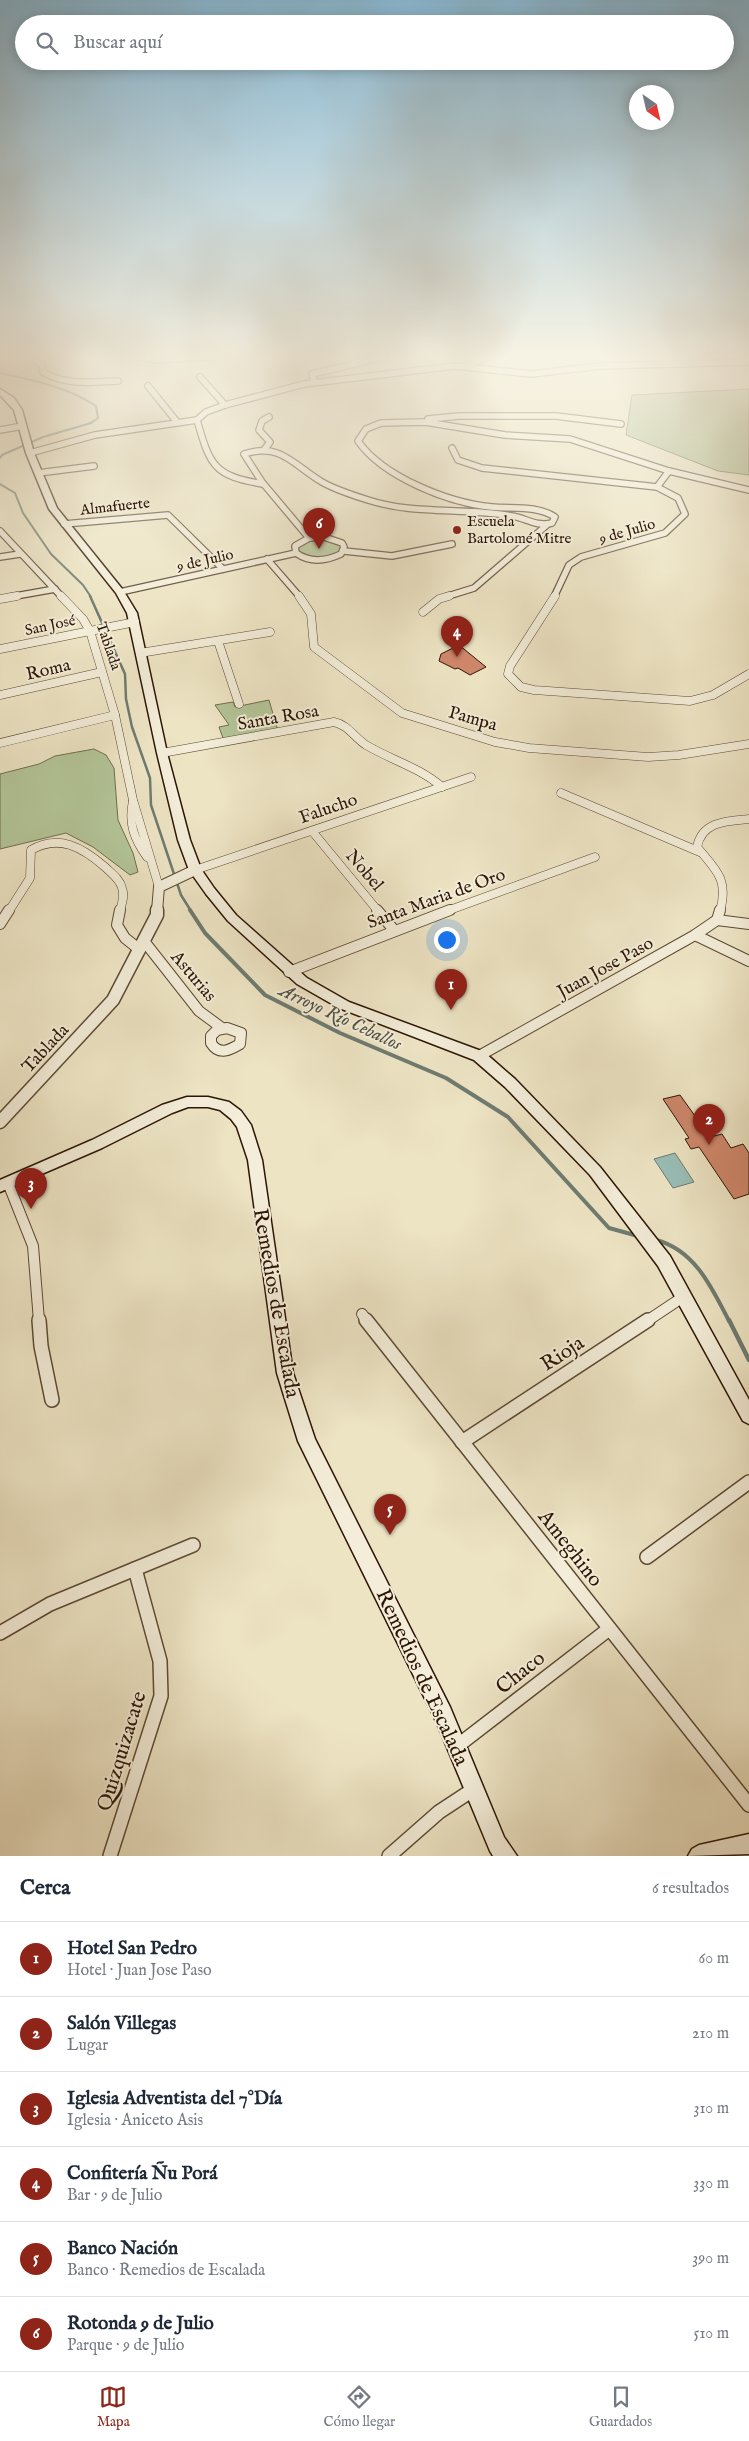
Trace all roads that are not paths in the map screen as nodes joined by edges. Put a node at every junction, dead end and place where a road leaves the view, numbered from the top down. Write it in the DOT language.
graph roads {
  1 [pos="27,443"];
  2 [pos="52,443"];
  3 [pos="204,443"];
  4 [pos="270,443"];
  5 [pos="359,443"];
  6 [pos="580,443"];
  7 [pos="28,447"];
  8 [pos="452,448"];
  9 [pos="264,450"];
  10 [pos="94,466"];
  11 [pos="669,470"];
  12 [pos="38,474"];
  13 [pos="263,484"];
  14 [pos="657,487"];
  15 [pos="749,490"];
  16 [pos="64,524"];
  17 [pos="548,524"];
  18 [pos="0,531"];
  19 [pos="309,538"];
  20 [pos="452,544"];
  21 [pos="344,551"];
  22 [pos="296,553"];
  23 [pos="20,554"];
  24 [pos="0,557"];
  25 [pos="267,559"];
  26 [pos="223,569"];
  27 [pos="55,589"];
  28 [pos="120,592"];
  29 [pos="0,599"];
  30 [pos="423,612"];
  31 [pos="135,622"];
  32 [pos="93,630"];
  33 [pos="270,632"];
  34 [pos="218,640"];
  35 [pos="0,649"];
  36 [pos="140,653"];
  37 [pos="102,672"];
  38 [pos="749,674"];
  39 [pos="0,695"];
  40 [pos="239,704"];
  41 [pos="114,715"];
  42 [pos="0,743"];
  43 [pos="749,744"];
  44 [pos="162,753"];
  45 [pos="471,777"];
  46 [pos="442,787"];
  47 [pos="561,792"];
  48 [pos="749,819"];
  49 [pos="312,831"];
  50 [pos="700,852"];
  51 [pos="595,857"];
  52 [pos="189,873"];
  53 [pos="162,885"];
  54 [pos="717,920"];
  55 [pos="0,924"];
  56 [pos="749,924"];
  57 [pos="394,930"];
  58 [pos="695,935"];
  59 [pos="142,946"];
  60 [pos="749,961"];
  61 [pos="289,972"];
  62 [pos="222,1028"];
  63 [pos="479,1056"];
  64 [pos="0,1122"];
  65 [pos="4,1184"];
  66 [pos="683,1296"];
  67 [pos="362,1314"];
  68 [pos="52,1400"];
  69 [pos="749,1416"];
  70 [pos="462,1442"];
  71 [pos="749,1482"];
  72 [pos="192,1544"];
  73 [pos="647,1557"];
  74 [pos="135,1569"];
  75 [pos="609,1629"];
  76 [pos="0,1633"];
  77 [pos="456,1747"];
  78 [pos="474,1789"];
  79 [pos="749,1805"];
  80 [pos="748,1846"];
  81 [pos="110,1856"];
  82 [pos="389,1856"];
  83 [pos="506,1856"];
  84 [pos="699,1856"];
  1 -- 7 [label="main road"];
  2 -- 7 [label="street"];
  3 -- 13 [label="street"];
  4 -- 9 [label="street"];
  5 -- 17 [label="street"];
  6 -- 11 [label="street"];
  7 -- 12 [label="main road"];
  8 -- 14 [label="street"];
  9 -- 13 [label="street"];
  9 -- 17 [label="street"];
  10 -- 12 [label="street"];
  11 -- 14 [label="street"];
  11 -- 15 [label="street"];
  12 -- 16 [label="main road"];
  13 -- 19 [label="street"];
  14 -- 38 [label="street, 9 de Julio"];
  16 -- 26 [label="street, Almafuerte"];
  16 -- 28 [label="main road"];
  17 -- 30 [label="street"];
  18 -- 23 [label="street, Tablada"];
  19 -- 21 [label="street"];
  19 -- 22 [label="street"];
  20 -- 21 [label="street"];
  21 -- 22 [label="street"];
  22 -- 25 [label="street, 9 de Julio"];
  23 -- 24 [label="street"];
  23 -- 27 [label="street, Tablada"];
  25 -- 26 [label="street, 9 de Julio"];
  25 -- 43 [label="street, Pampa"];
  26 -- 28 [label="street, 9 de Julio"];
  27 -- 29 [label="street"];
  27 -- 32 [label="street, Tablada"];
  28 -- 31 [label="main road"];
  31 -- 32 [label="street, San José"];
  31 -- 36 [label="main road"];
  32 -- 35 [label="street, San José"];
  32 -- 37 [label="street, Tablada"];
  33 -- 34 [label="street"];
  34 -- 36 [label="street"];
  34 -- 40 [label="street"];
  36 -- 44 [label="main road"];
  37 -- 39 [label="street, Roma"];
  37 -- 41 [label="street, Tablada"];
  41 -- 42 [label="street"];
  41 -- 53 [label="street, Tablada"];
  44 -- 46 [label="street, Santa Rosa"];
  44 -- 52 [label="main road"];
  45 -- 46 [label="street, Falucho"];
  46 -- 49 [label="street, Falucho"];
  47 -- 50 [label="street"];
  48 -- 50 [label="street"];
  49 -- 52 [label="street, Falucho"];
  49 -- 57 [label="street, Nobel"];
  50 -- 54 [label="street"];
  51 -- 57 [label="street, Santa Maria de Oro"];
  52 -- 53 [label="street"];
  52 -- 61 [label="main road"];
  53 -- 59 [label="street, Tablada"];
  54 -- 56 [label="street"];
  54 -- 58 [label="street, Juan Jose Paso"];
  55 -- 59 [label="street, Asturias"];
  57 -- 61 [label="street, Santa Maria de Oro"];
  58 -- 60 [label="street"];
  58 -- 63 [label="street, Juan Jose Paso"];
  59 -- 62 [label="street, Asturias"];
  59 -- 64 [label="street, Tablada"];
  61 -- 63 [label="main road"];
  63 -- 66 [label="main road"];
  65 -- 68 [label="street"];
  65 -- 77 [label="main road, Remedios de Escalada"];
  66 -- 69 [label="main road"];
  66 -- 70 [label="street, Rioja"];
  67 -- 70 [label="street, Ameghino"];
  70 -- 75 [label="street, Ameghino"];
  71 -- 73 [label="street"];
  72 -- 74 [label="street"];
  74 -- 76 [label="street"];
  74 -- 81 [label="street, Quizquizacate"];
  75 -- 77 [label="street, Chaco"];
  75 -- 79 [label="street, Ameghino"];
  77 -- 78 [label="main road, Remedios de Escalada"];
  78 -- 82 [label="street"];
  78 -- 83 [label="main road, Remedios de Escalada"];
  80 -- 84 [label="main road"];
}
